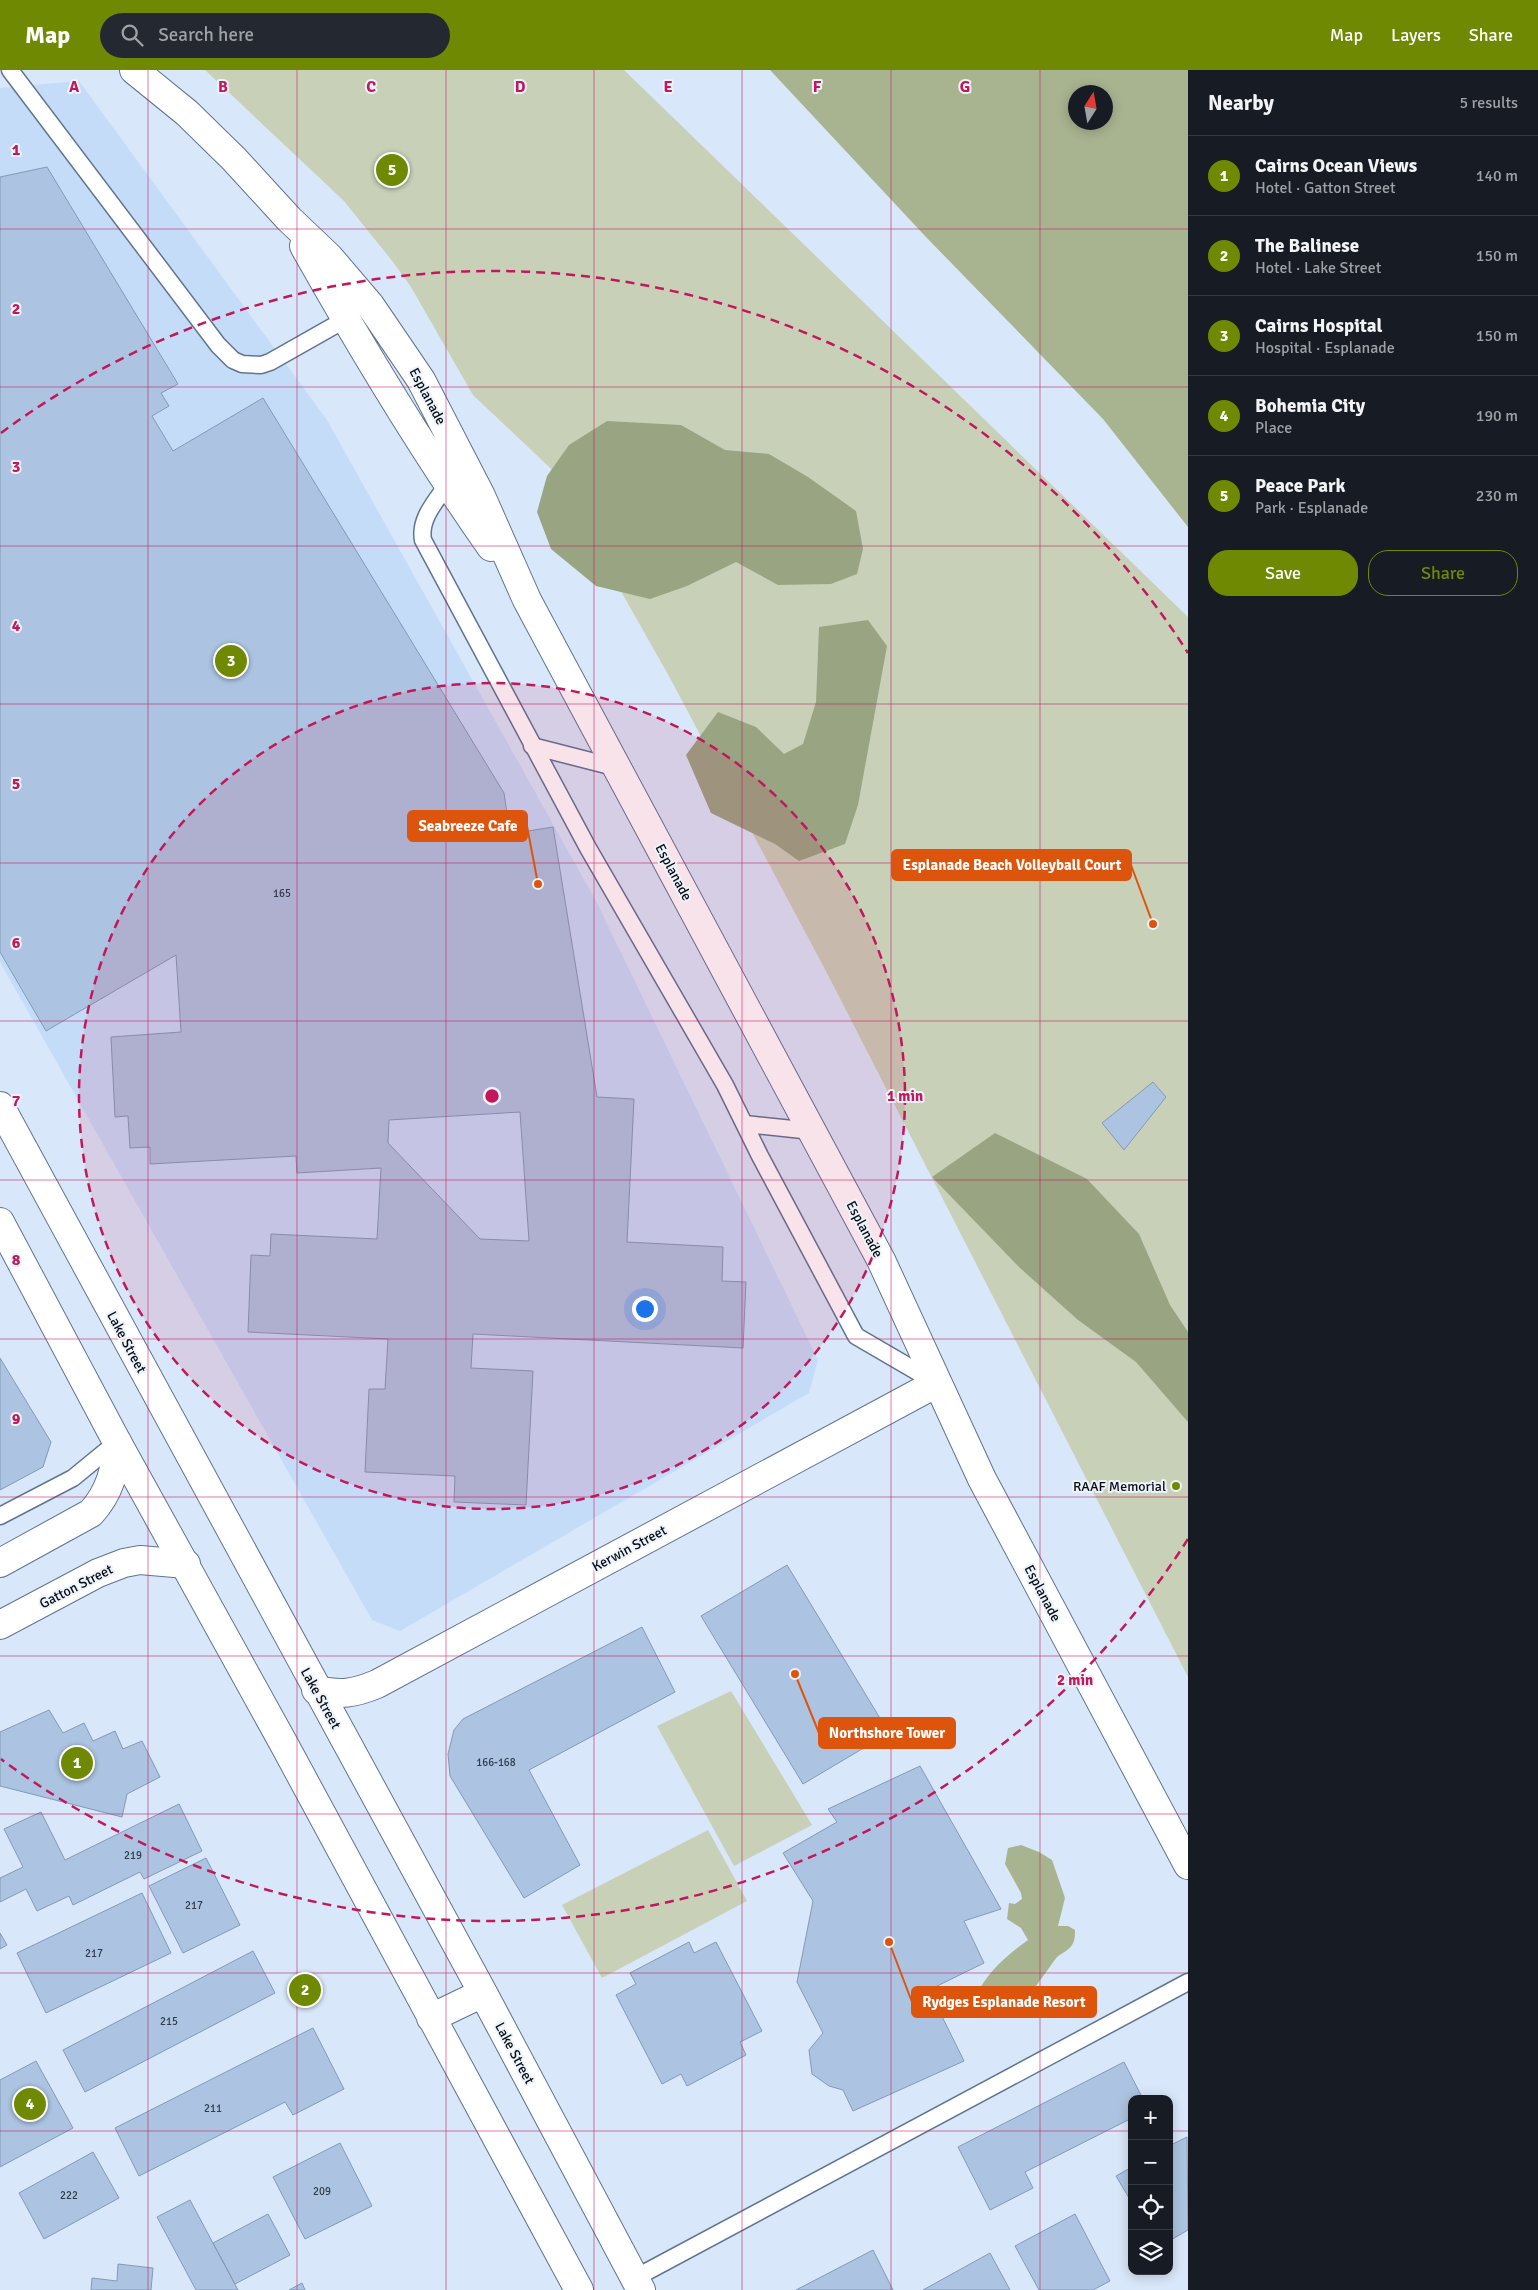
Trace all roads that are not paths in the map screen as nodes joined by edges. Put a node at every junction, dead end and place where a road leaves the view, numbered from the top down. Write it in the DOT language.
graph roads {
  1 [pos="10,70"];
  2 [pos="134,70"];
  3 [pos="289,219"];
  4 [pos="370,305"];
  5 [pos="346,319"];
  6 [pos="447,485"];
  7 [pos="528,600"];
  8 [pos="532,746"];
  9 [pos="618,768"];
  10 [pos="0,1106"];
  11 [pos="745,1124"];
  12 [pos="812,1131"];
  13 [pos="0,1222"];
  14 [pos="937,1383"];
  15 [pos="117,1442"];
  16 [pos="0,1516"];
  17 [pos="0,1563"];
  18 [pos="186,1564"];
  19 [pos="0,1626"];
  20 [pos="316,1690"];
  21 [pos="1188,1865"];
  22 [pos="1188,1982"];
  23 [pos="483,1993"];
  24 [pos="432,2018"];
  25 [pos="638,2284"];
  26 [pos="579,2290"];
  1 -- 5 [label="lane"];
  2 -- 3 [label="street, Esplanade"];
  3 -- 4 [label="street, Esplanade"];
  3 -- 5 [label="street, Esplanade"];
  4 -- 5 [label="street"];
  4 -- 7 [label="street, Esplanade"];
  5 -- 6 [label="street, Esplanade"];
  6 -- 7 [label="street, Esplanade"];
  6 -- 8 [label="lane"];
  7 -- 9 [label="street, Esplanade"];
  8 -- 9 [label="lane"];
  8 -- 11 [label="lane"];
  9 -- 12 [label="street, Esplanade"];
  10 -- 20 [label="street, Lake Street"];
  11 -- 12 [label="lane"];
  11 -- 14 [label="lane"];
  12 -- 14 [label="street, Esplanade"];
  13 -- 15 [label="street"];
  14 -- 20 [label="street, Kerwin Street"];
  14 -- 21 [label="street, Esplanade"];
  15 -- 16 [label="lane"];
  15 -- 17 [label="street"];
  15 -- 18 [label="street"];
  18 -- 19 [label="street, Gatton Street"];
  18 -- 24 [label="street"];
  20 -- 23 [label="street, Lake Street"];
  22 -- 25 [label="lane"];
  23 -- 24 [label="street"];
  23 -- 25 [label="street, Lake Street"];
  24 -- 26 [label="street"];
}
